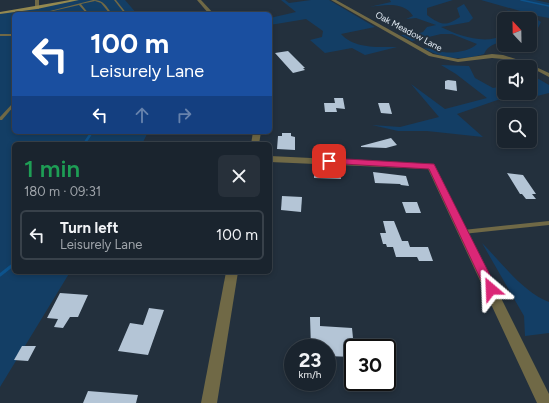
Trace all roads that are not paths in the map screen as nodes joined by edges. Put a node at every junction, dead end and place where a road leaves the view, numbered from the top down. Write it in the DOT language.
graph roads {
  1 [pos="37,0"];
  2 [pos="96,0"];
  3 [pos="115,0"];
  4 [pos="199,0"];
  5 [pos="333,0"];
  6 [pos="107,1"];
  7 [pos="78,2"];
  8 [pos="102,2"];
  9 [pos="37,8"];
  10 [pos="12,12"];
  11 [pos="12,12"];
  12 [pos="52,12"];
  13 [pos="86,12"];
  14 [pos="110,12"];
  15 [pos="124,12"];
  16 [pos="210,12"];
  17 [pos="0,14"];
  18 [pos="0,35"];
  19 [pos="12,35"];
  20 [pos="549,75"];
  21 [pos="12,106"];
  22 [pos="0,118"];
  23 [pos="272,159"];
  24 [pos="549,223"];
  25 [pos="463,232"];
  26 [pos="232,274"];
  27 [pos="209,403"];
  28 [pos="545,403"];
  1 -- 9 [label="street"];
  2 -- 7 [label="lane"];
  2 -- 8 [label="lane"];
  3 -- 15 [label="lane"];
  4 -- 16 [label="street"];
  5 -- 20 [label="street, Oak Meadow Lane"];
  6 -- 8 [label="lane"];
  7 -- 9 [label="main road"];
  7 -- 12 [label="lane"];
  7 -- 13 [label="lane"];
  8 -- 14 [label="lane"];
  9 -- 10 [label="main road"];
  11 -- 17 [label="main road"];
  18 -- 19 [label="lane"];
  21 -- 22 [label="lane"];
  23 -- 25 [label="street"];
  24 -- 25 [label="lane"];
  25 -- 28 [label="street"];
  26 -- 27 [label="street"];
}
